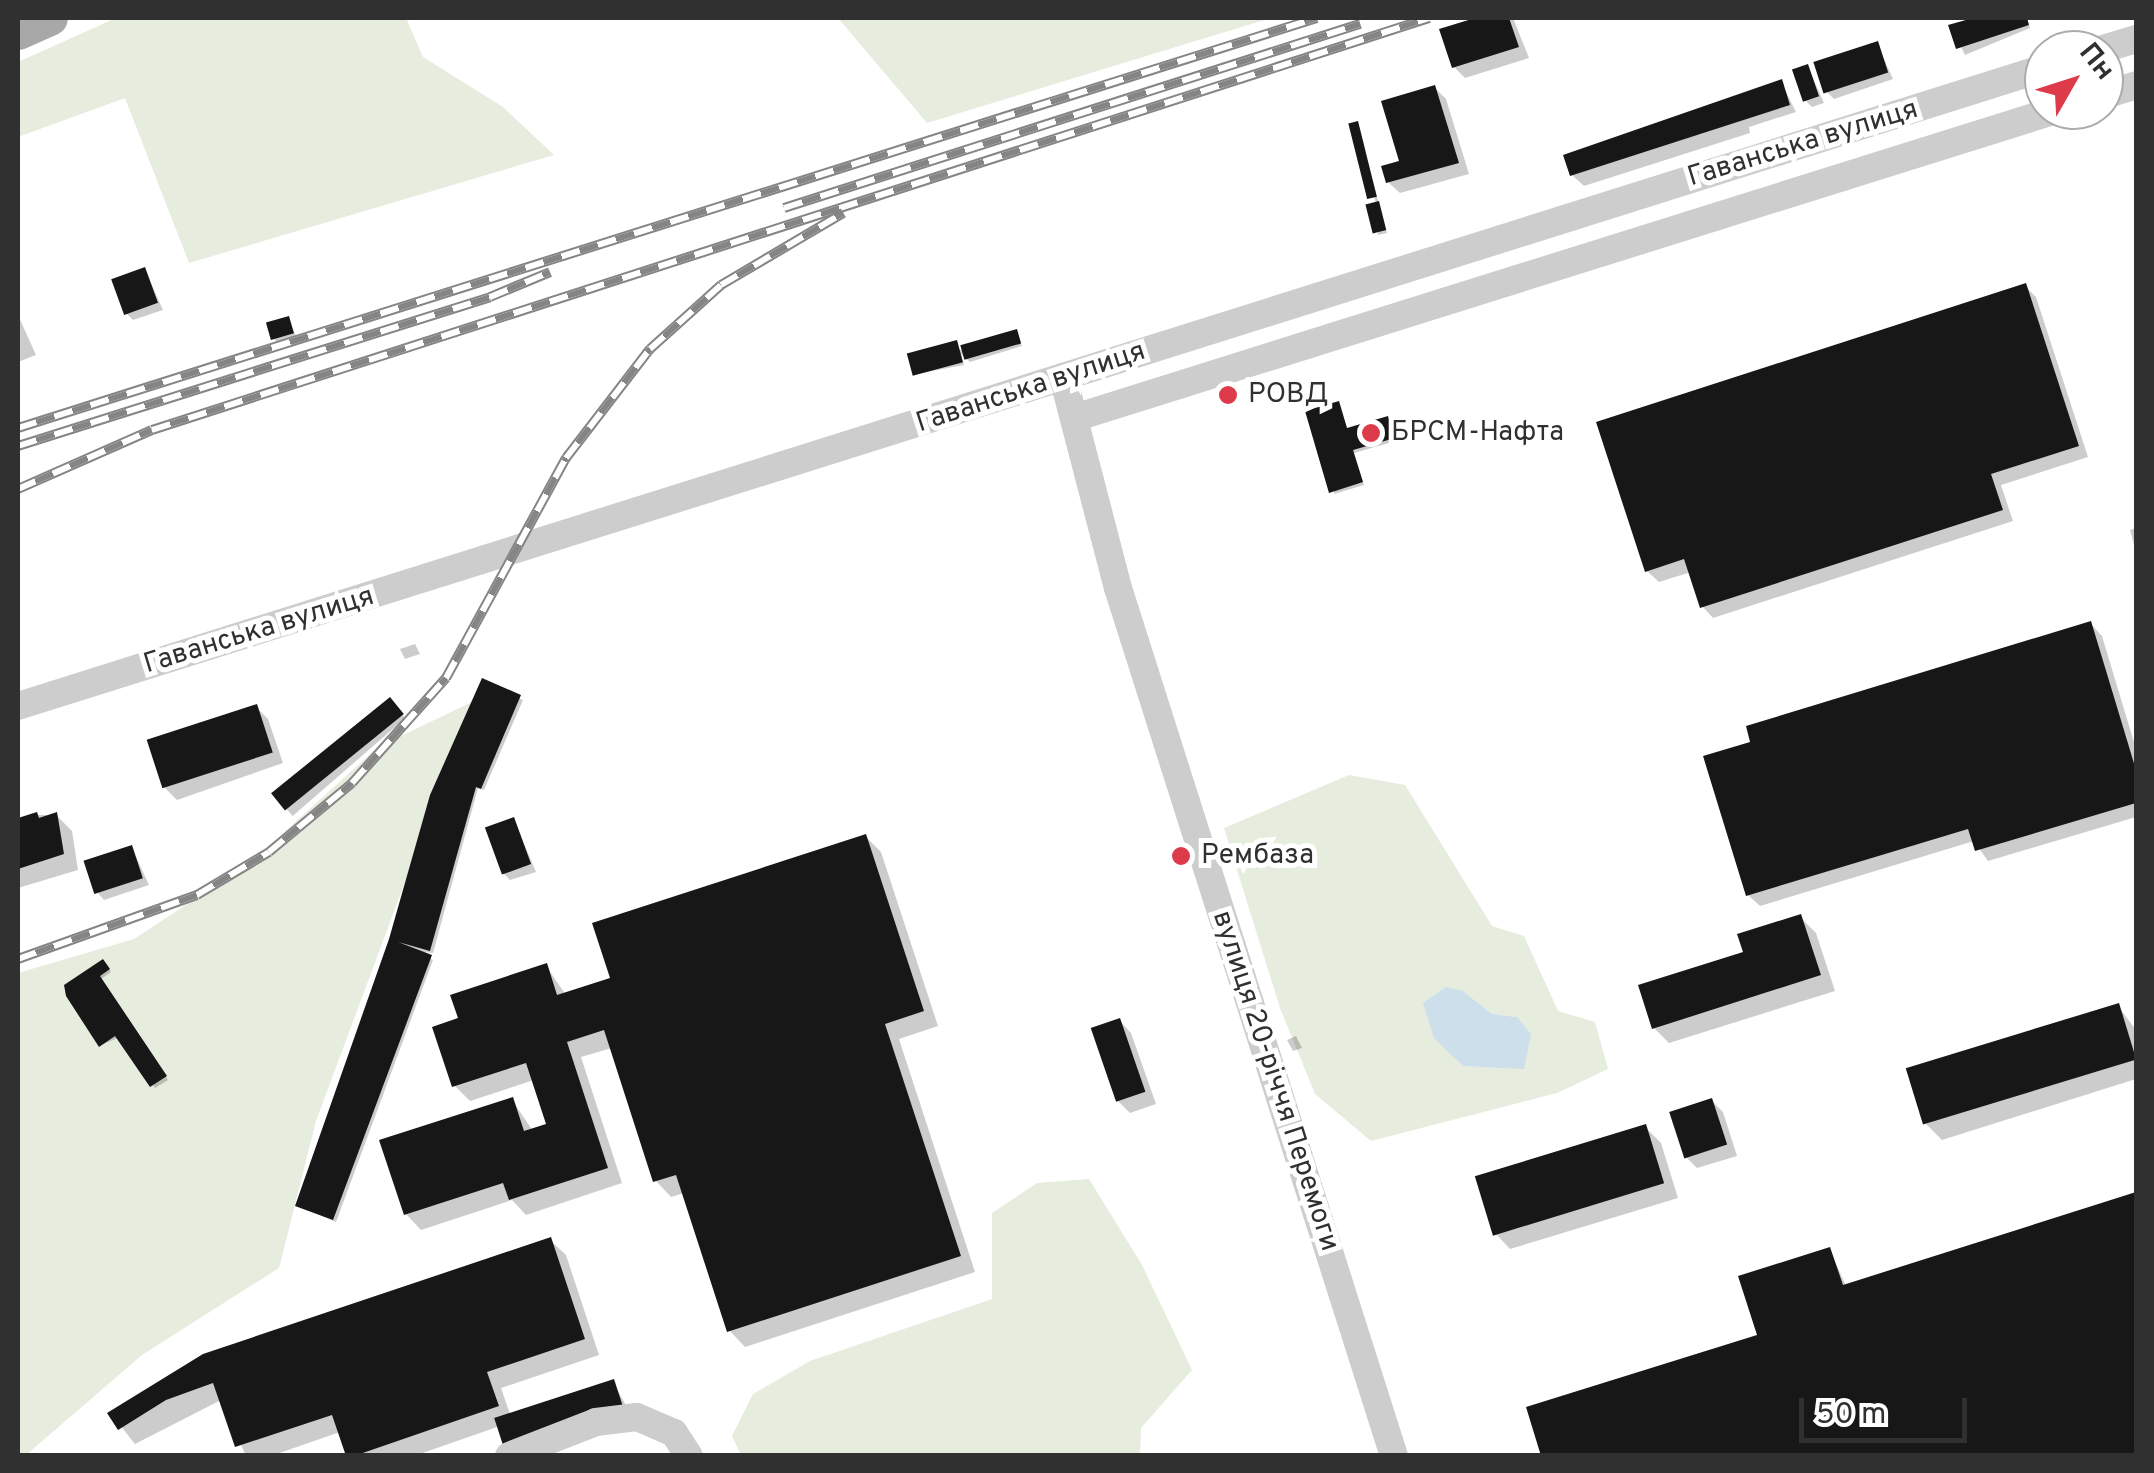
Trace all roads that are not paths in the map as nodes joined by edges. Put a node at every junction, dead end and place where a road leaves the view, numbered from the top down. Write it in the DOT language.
graph roads {
  1 [pos="50,18"];
  2 [pos="18,32"];
  3 [pos="2024,74"];
  4 [pos="2024,120"];
  5 [pos="1063,377"];
  6 [pos="1074,418"];
  7 [pos="18,706"];
  8 [pos="510,1456"];
  9 [pos="689,1456"];
  10 [pos="1394,1456"];
  1 -- 2 [label="main road"];
  3 -- 5 [label="street, Гаванська вулиця"];
  4 -- 6 [label="street, Гаванська вулиця"];
  5 -- 6 [label="street, вулиця 20-річчя Перемоги"];
  5 -- 7 [label="street, Гаванська вулиця"];
  6 -- 10 [label="street, вулиця 20-річчя Перемоги"];
  8 -- 9 [label="street"];
}
